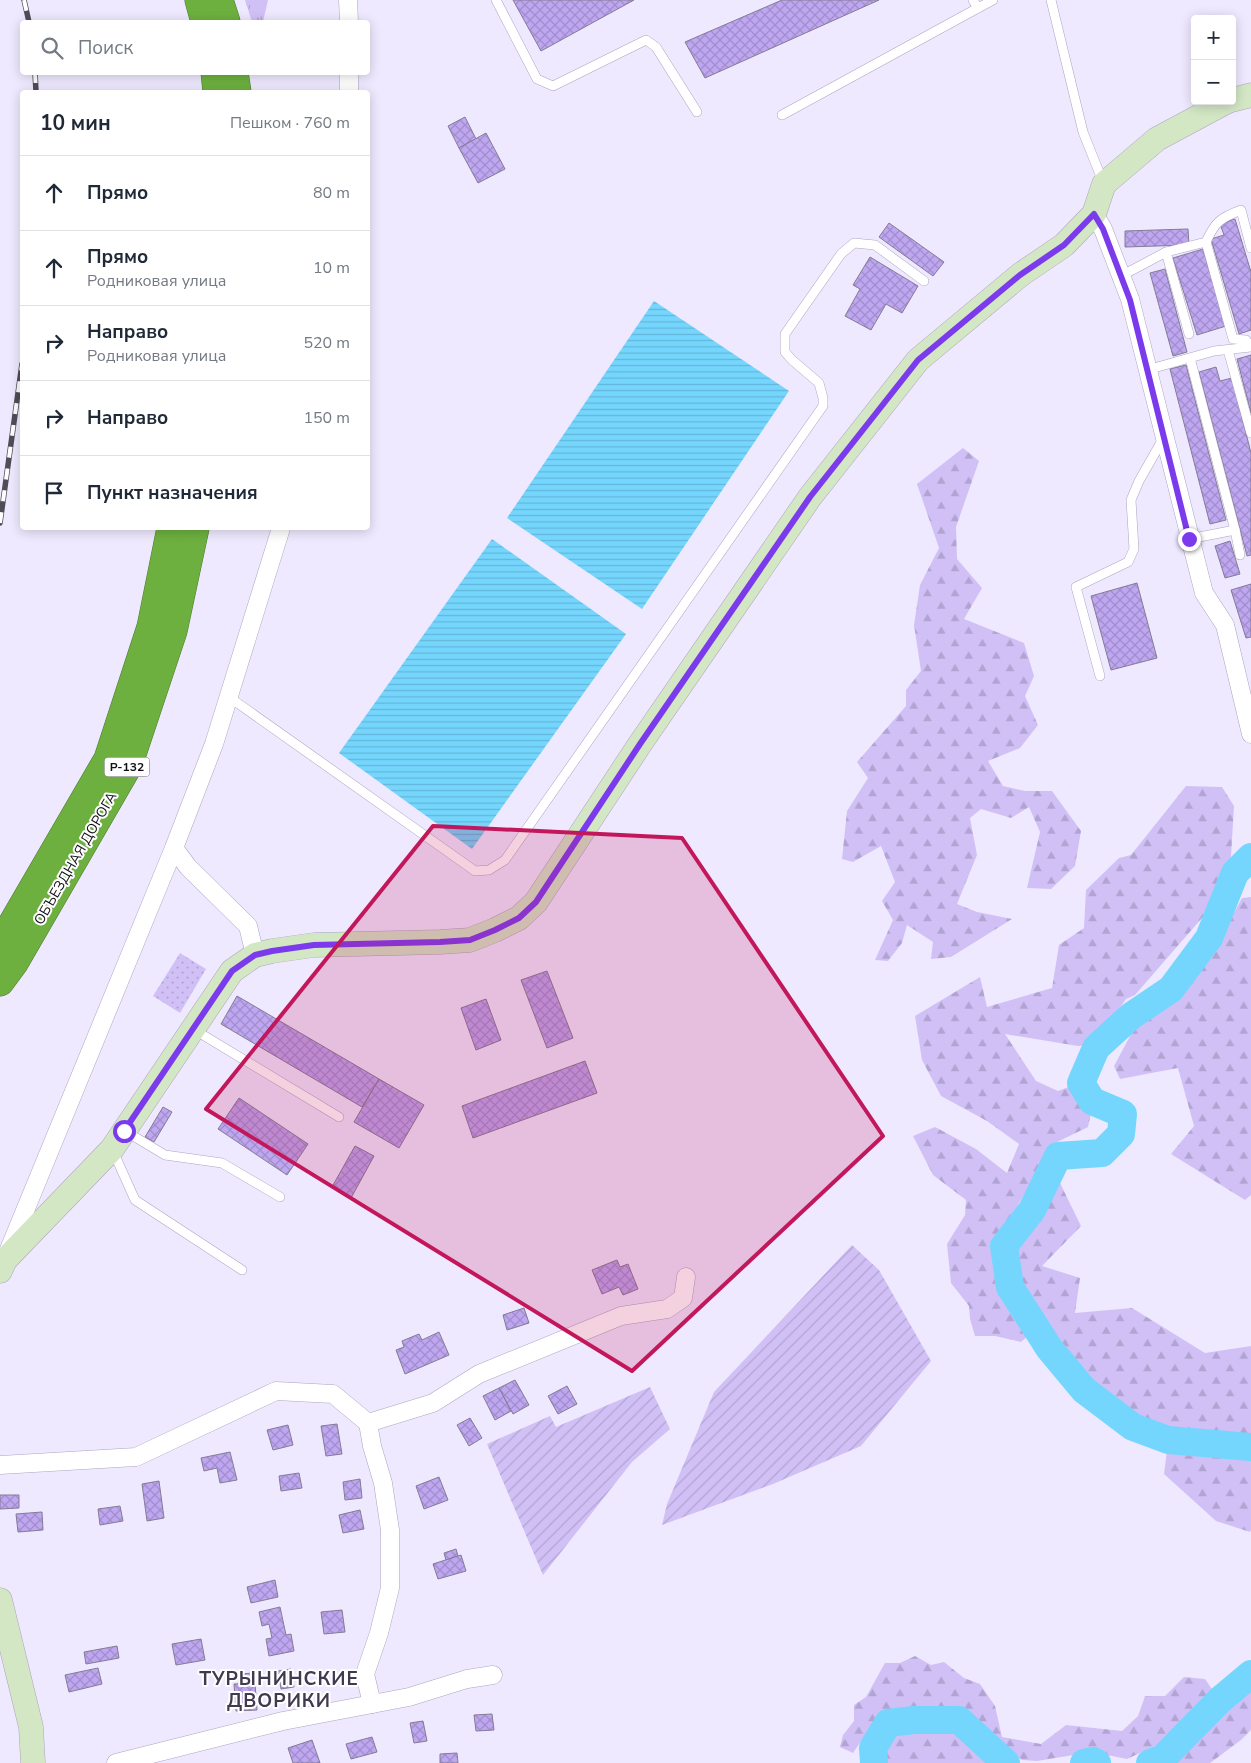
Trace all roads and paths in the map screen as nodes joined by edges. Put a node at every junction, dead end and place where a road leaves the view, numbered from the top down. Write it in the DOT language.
graph roads {
  1 [pos="199,0"];
  2 [pos="219,0"];
  3 [pos="348,0"];
  4 [pos="496,0"];
  5 [pos="993,0"];
  6 [pos="1051,0"];
  7 [pos="976,4"];
  8 [pos="204,20"];
  9 [pos="225,20"];
  10 [pos="348,20"];
  11 [pos="215,75"];
  12 [pos="234,75"];
  13 [pos="349,75"];
  14 [pos="217,90"];
  15 [pos="237,90"];
  16 [pos="349,90"];
  17 [pos="1251,95"];
  18 [pos="1236,99"];
  19 [pos="1221,105"];
  20 [pos="697,112"];
  21 [pos="782,115"];
  22 [pos="1104,184"];
  23 [pos="1094,214"];
  24 [pos="1206,242"];
  25 [pos="1251,248"];
  26 [pos="1166,252"];
  27 [pos="1121,276"];
  28 [pos="924,281"];
  29 [pos="1189,334"];
  30 [pos="1251,347"];
  31 [pos="1228,350"];
  32 [pos="1190,358"];
  33 [pos="1147,370"];
  34 [pos="1251,433"];
  35 [pos="1164,438"];
  36 [pos="171,530"];
  37 [pos="195,530"];
  38 [pos="280,530"];
  39 [pos="1235,530"];
  40 [pos="1189,539"];
  41 [pos="1240,555"];
  42 [pos="1100,676"];
  43 [pos="230,697"];
  44 [pos="1251,734"];
  45 [pos="174,848"];
  46 [pos="0,945"];
  47 [pos="255,955"];
  48 [pos="0,982"];
  49 [pos="193,1029"];
  50 [pos="339,1117"];
  51 [pos="118,1140"];
  52 [pos="280,1197"];
  53 [pos="2,1265"];
  54 [pos="242,1270"];
  55 [pos="686,1277"];
  56 [pos="368,1423"];
  57 [pos="0,1465"];
  58 [pos="0,1600"];
  59 [pos="493,1675"];
  60 [pos="372,1704"];
  61 [pos="33,1763"];
  62 [pos="116,1763"];
  1 -- 8 [label="highway"];
  2 -- 9 [label="highway"];
  3 -- 10 [label="street"];
  4 -- 20 [label="lane"];
  5 -- 7 [label="lane"];
  6 -- 22 [label="lane"];
  7 -- 21 [label="lane"];
  11 -- 14 [label="highway"];
  12 -- 15 [label="highway"];
  13 -- 16 [label="street"];
  17 -- 18 [label="street"];
  19 -- 22 [label="street"];
  22 -- 23 [label="street"];
  23 -- 27 [label="street"];
  23 -- 47 [label="street"];
  24 -- 25 [label="lane"];
  24 -- 26 [label="lane"];
  24 -- 30 [label="lane"];
  26 -- 27 [label="lane"];
  26 -- 29 [label="lane"];
  27 -- 33 [label="street"];
  28 -- 43 [label="lane"];
  30 -- 31 [label="lane"];
  31 -- 32 [label="lane"];
  31 -- 34 [label="lane"];
  32 -- 33 [label="lane"];
  32 -- 39 [label="lane"];
  33 -- 35 [label="street"];
  35 -- 40 [label="street"];
  35 -- 42 [label="lane"];
  36 -- 46 [label="highway, ОБЪЕЗДНАЯ ДОРОГА / Р-132"];
  37 -- 48 [label="highway, ОБЪЕЗДНАЯ ДОРОГА / Р-132"];
  38 -- 43 [label="street"];
  39 -- 40 [label="lane"];
  39 -- 41 [label="lane"];
  40 -- 44 [label="street"];
  43 -- 45 [label="street"];
  45 -- 47 [label="street"];
  45 -- 53 [label="street"];
  47 -- 49 [label="street"];
  49 -- 50 [label="lane"];
  49 -- 51 [label="street"];
  51 -- 52 [label="lane"];
  51 -- 53 [label="street"];
  51 -- 54 [label="lane"];
  55 -- 56 [label="street"];
  56 -- 57 [label="street"];
  56 -- 60 [label="street"];
  58 -- 61 [label="street"];
  59 -- 60 [label="street"];
  60 -- 62 [label="street"];
}
